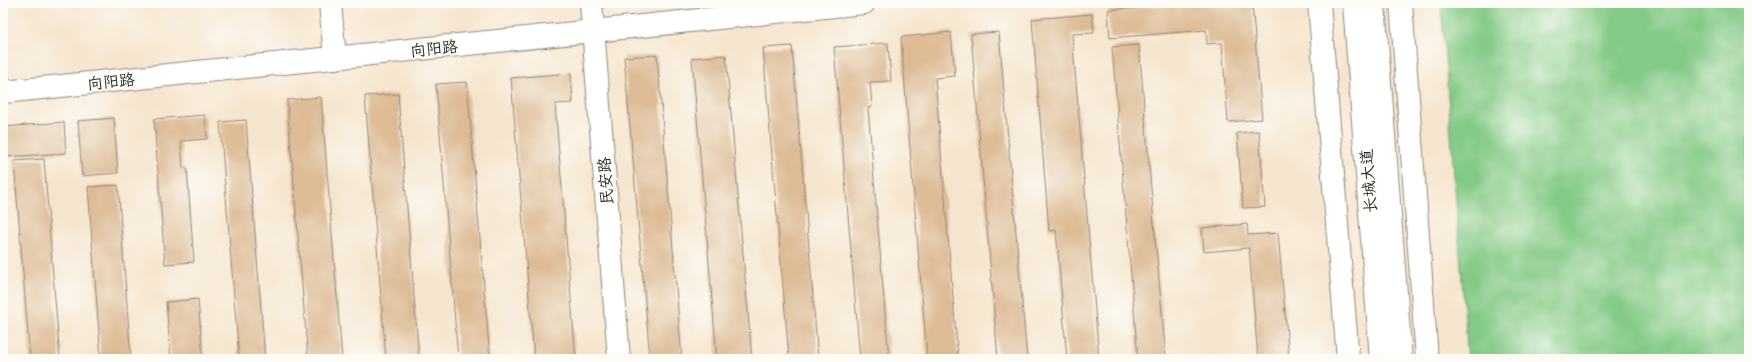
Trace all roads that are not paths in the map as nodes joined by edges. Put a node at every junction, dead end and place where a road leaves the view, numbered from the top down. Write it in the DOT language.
graph roads {
  1 [pos="330,3"];
  2 [pos="591,3"];
  3 [pos="864,3"];
  4 [pos="1318,3"];
  5 [pos="1354,3"];
  6 [pos="1374,3"];
  7 [pos="1401,3"];
  8 [pos="594,31"];
  9 [pos="335,58"];
  10 [pos="3,92"];
  11 [pos="619,359"];
  12 [pos="1348,359"];
  13 [pos="1381,359"];
  14 [pos="1401,359"];
  15 [pos="1427,359"];
  1 -- 9 [label="street"];
  2 -- 8 [label="street, 民安路"];
  3 -- 8 [label="street, 向阳路"];
  4 -- 12 [label="street"];
  5 -- 13 [label="street, 长城大道"];
  6 -- 14 [label="street, 长城大道"];
  7 -- 15 [label="street"];
  8 -- 9 [label="street, 向阳路"];
  8 -- 11 [label="street, 民安路"];
  9 -- 10 [label="street, 向阳路"];
}
